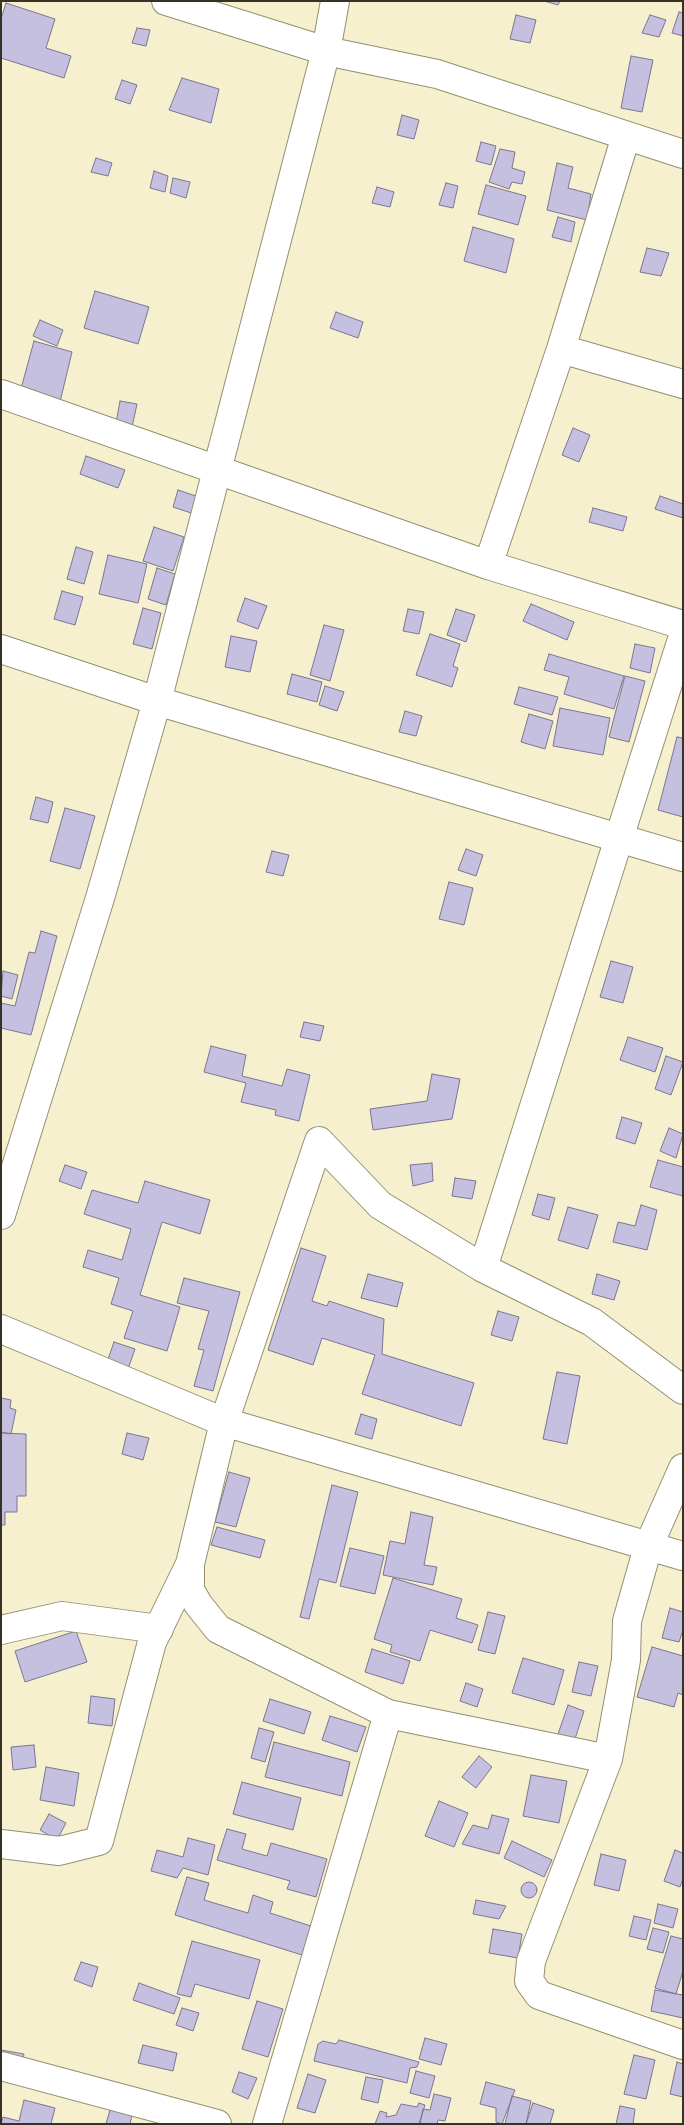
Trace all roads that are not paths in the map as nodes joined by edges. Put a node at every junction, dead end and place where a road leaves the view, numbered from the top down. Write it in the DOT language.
graph roads {
  1 [pos="166,1"];
  2 [pos="335,1"];
  3 [pos="326,50"];
  4 [pos="626,136"];
  5 [pos="683,154"];
  6 [pos="561,349"];
  7 [pos="683,384"];
  8 [pos="1,394"];
  9 [pos="217,470"];
  10 [pos="488,565"];
  11 [pos="683,625"];
  12 [pos="683,636"];
  13 [pos="1,649"];
  14 [pos="157,701"];
  15 [pos="620,839"];
  16 [pos="683,857"];
  17 [pos="1,1214"];
  18 [pos="483,1268"];
  19 [pos="1,1329"];
  20 [pos="683,1390"];
  21 [pos="224,1422"];
  22 [pos="683,1468"];
  23 [pos="648,1547"];
  24 [pos="683,1556"];
  25 [pos="190,1564"];
  26 [pos="159,1629"];
  27 [pos="1,1630"];
  28 [pos="388,1714"];
  29 [pos="608,1759"];
  30 [pos="1,1844"];
  31 [pos="683,2045"];
  32 [pos="1,2066"];
  33 [pos="217,2124"];
  34 [pos="267,2124"];
  1 -- 3 [label="street"];
  2 -- 3 [label="street"];
  3 -- 4 [label="street"];
  3 -- 9 [label="street"];
  4 -- 5 [label="street"];
  4 -- 6 [label="street"];
  6 -- 7 [label="street"];
  6 -- 10 [label="street"];
  8 -- 9 [label="street"];
  9 -- 10 [label="street"];
  9 -- 14 [label="street"];
  10 -- 11 [label="street"];
  12 -- 15 [label="street"];
  13 -- 14 [label="street"];
  14 -- 15 [label="street"];
  14 -- 17 [label="street"];
  15 -- 16 [label="street"];
  15 -- 18 [label="street"];
  18 -- 20 [label="street"];
  18 -- 21 [label="street"];
  19 -- 21 [label="street"];
  21 -- 23 [label="street"];
  21 -- 25 [label="street"];
  22 -- 23 [label="street"];
  23 -- 24 [label="street"];
  23 -- 29 [label="street"];
  25 -- 26 [label="street"];
  25 -- 28 [label="street"];
  26 -- 27 [label="street"];
  26 -- 30 [label="street"];
  28 -- 29 [label="street"];
  28 -- 34 [label="street"];
  29 -- 31 [label="street"];
  32 -- 33 [label="street"];
}
